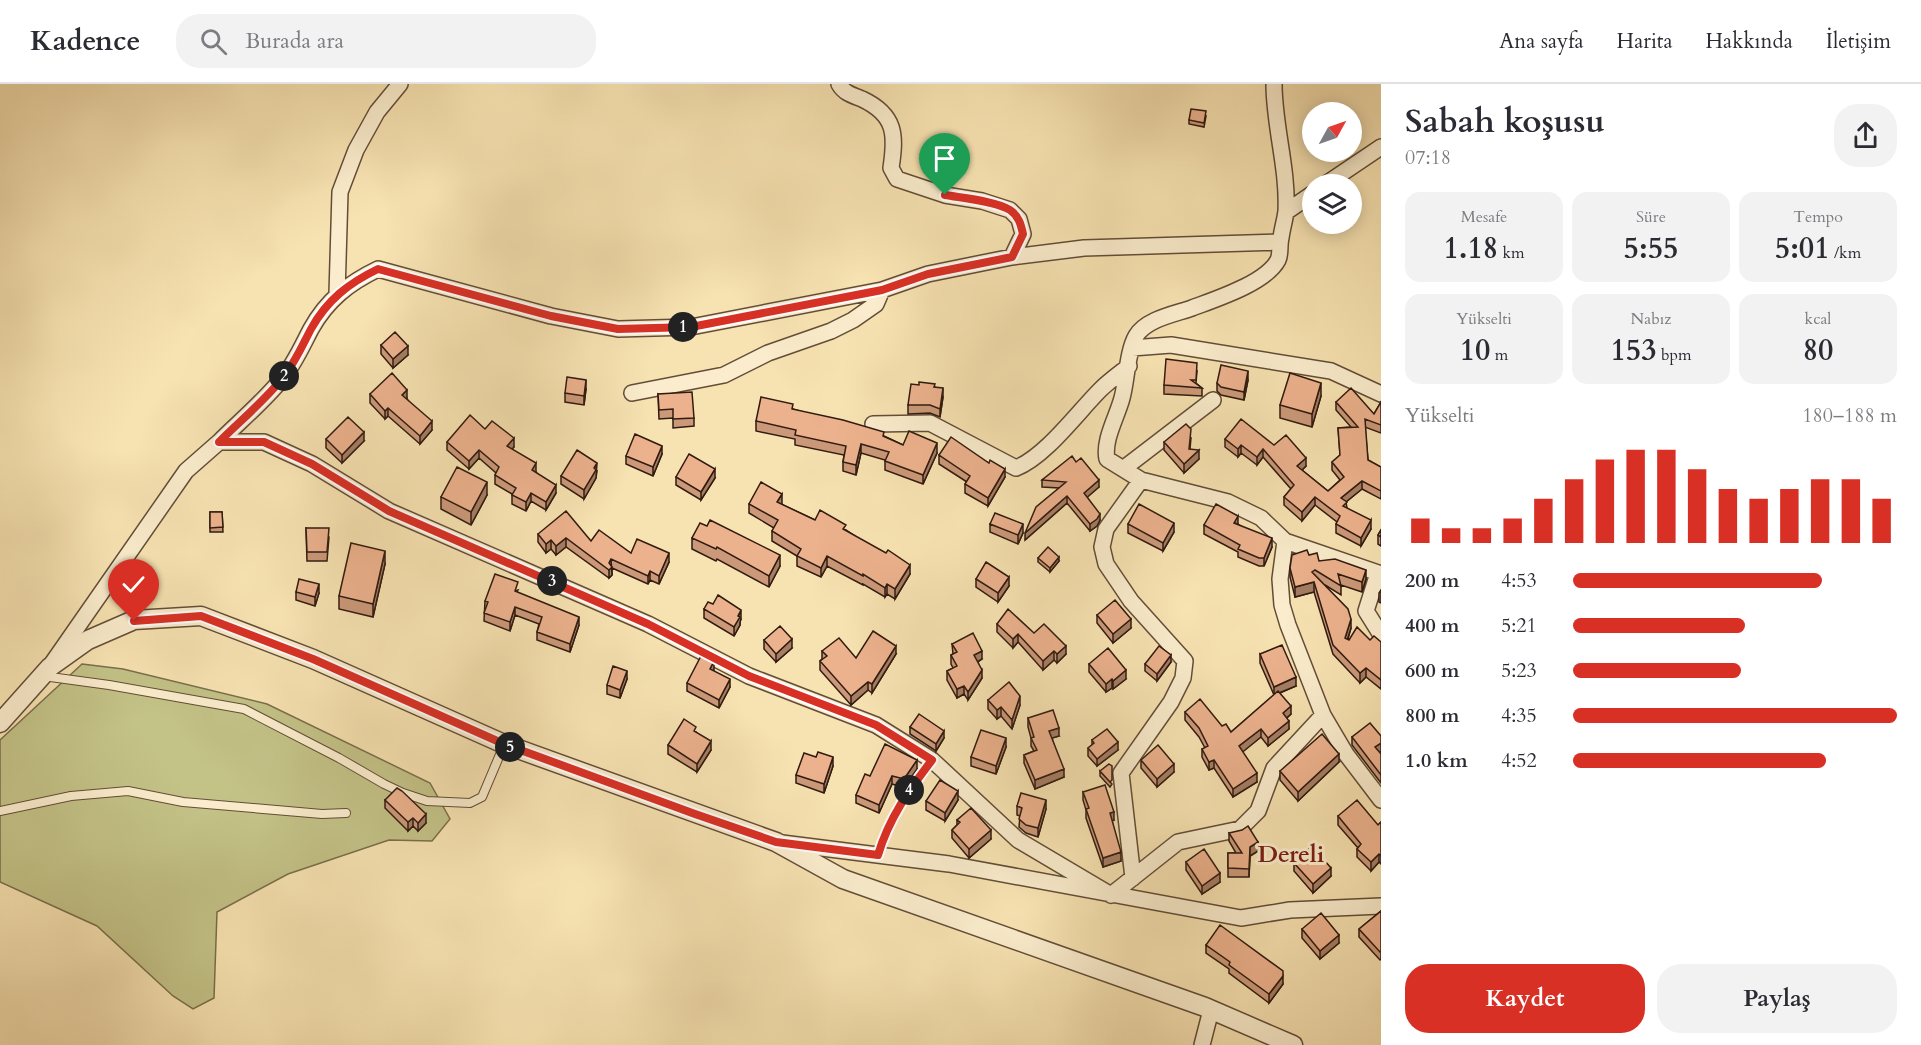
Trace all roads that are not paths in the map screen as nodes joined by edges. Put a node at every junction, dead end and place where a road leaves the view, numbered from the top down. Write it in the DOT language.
graph roads {
  1 [pos="400,84"];
  2 [pos="839,84"];
  3 [pos="1274,84"];
  4 [pos="1381,147"];
  5 [pos="1341,174"];
  6 [pos="1302,201"];
  7 [pos="1286,212"];
  8 [pos="1280,242"];
  9 [pos="1012,257"];
  10 [pos="882,290"];
  11 [pos="337,294"];
  12 [pos="1132,348"];
  13 [pos="1129,366"];
  14 [pos="632,393"];
  15 [pos="1381,394"];
  16 [pos="1214,400"];
  17 [pos="873,424"];
  18 [pos="219,442"];
  19 [pos="1123,469"];
  20 [pos="1141,480"];
  21 [pos="1285,541"];
  22 [pos="1379,573"];
  23 [pos="1381,635"];
  24 [pos="46,671"];
  25 [pos="1323,715"];
  26 [pos="0,723"];
  27 [pos="504,744"];
  28 [pos="932,760"];
  29 [pos="1381,800"];
  30 [pos="0,811"];
  31 [pos="345,813"];
  32 [pos="776,842"];
  33 [pos="878,855"];
  34 [pos="1133,878"];
  35 [pos="1112,895"];
  36 [pos="1381,906"];
  37 [pos="1211,1010"];
  38 [pos="1202,1045"];
  39 [pos="1293,1045"];
  1 -- 11 [label="street"];
  2 -- 9 [label="street"];
  3 -- 7 [label="street"];
  4 -- 5 [label="street"];
  6 -- 7 [label="street"];
  7 -- 8 [label="street"];
  8 -- 9 [label="street"];
  8 -- 12 [label="street"];
  9 -- 10 [label="street"];
  10 -- 11 [label="street"];
  10 -- 14 [label="street"];
  11 -- 18 [label="street"];
  12 -- 13 [label="street"];
  12 -- 15 [label="street"];
  13 -- 17 [label="street"];
  13 -- 19 [label="street"];
  16 -- 19 [label="street"];
  18 -- 24 [label="street"];
  18 -- 28 [label="street"];
  19 -- 20 [label="street"];
  20 -- 21 [label="street"];
  20 -- 34 [label="street"];
  21 -- 22 [label="street"];
  21 -- 25 [label="street"];
  22 -- 23 [label="street"];
  24 -- 26 [label="street"];
  24 -- 27 [label="street"];
  24 -- 27 [label="lane"];
  25 -- 29 [label="street"];
  25 -- 34 [label="street"];
  27 -- 32 [label="street"];
  28 -- 33 [label="lane"];
  28 -- 35 [label="street"];
  30 -- 31 [label="lane"];
  32 -- 33 [label="street"];
  32 -- 37 [label="street"];
  33 -- 35 [label="street"];
  34 -- 35 [label="street"];
  35 -- 36 [label="street"];
  37 -- 38 [label="street"];
  37 -- 39 [label="street"];
}
